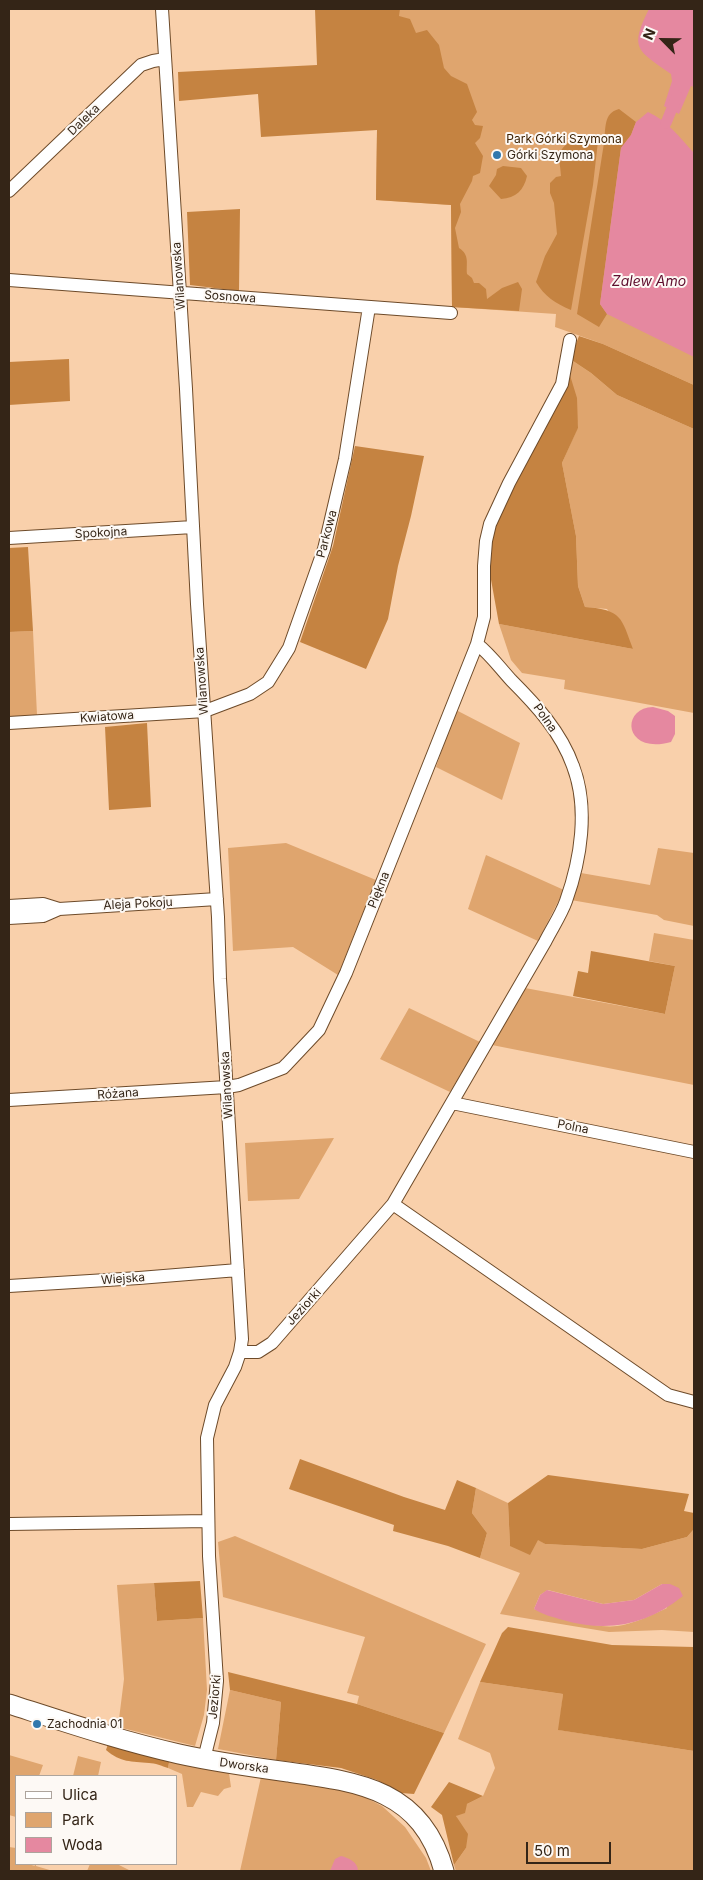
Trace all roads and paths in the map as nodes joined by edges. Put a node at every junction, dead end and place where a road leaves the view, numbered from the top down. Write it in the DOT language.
graph roads {
  1 [pos="162,9"];
  2 [pos="165,59"];
  3 [pos="9,191"];
  4 [pos="9,280"];
  5 [pos="180,293"];
  6 [pos="369,307"];
  7 [pos="451,313"];
  8 [pos="570,340"];
  9 [pos="193,527"];
  10 [pos="9,538"];
  11 [pos="477,644"];
  12 [pos="205,711"];
  13 [pos="9,723"];
  14 [pos="217,899"];
  15 [pos="9,906"];
  16 [pos="59,908"];
  17 [pos="9,918"];
  18 [pos="227,1087"];
  19 [pos="9,1100"];
  20 [pos="452,1103"];
  21 [pos="694,1152"];
  22 [pos="392,1204"];
  23 [pos="238,1270"];
  24 [pos="9,1286"];
  25 [pos="240,1352"];
  26 [pos="694,1402"];
  27 [pos="208,1521"];
  28 [pos="9,1524"];
  29 [pos="9,1704"];
  30 [pos="204,1760"];
  31 [pos="444,1871"];
  1 -- 2 [label="street, Wilanowska"];
  2 -- 3 [label="street, Daleka"];
  2 -- 5 [label="street, Wilanowska"];
  4 -- 5 [label="street, Sosnowa"];
  5 -- 6 [label="street, Sosnowa"];
  5 -- 9 [label="street, Wilanowska"];
  6 -- 7 [label="street, Sosnowa"];
  6 -- 12 [label="street, Parkowa"];
  8 -- 11 [label="street"];
  9 -- 10 [label="street, Spokojna"];
  9 -- 12 [label="street, Wilanowska"];
  11 -- 18 [label="street, Piękna"];
  11 -- 20 [label="street, Polna"];
  12 -- 13 [label="street, Kwiatowa"];
  12 -- 14 [label="street, Wilanowska"];
  14 -- 16 [label="street, Aleja Pokoju"];
  14 -- 18 [label="street, Wilanowska"];
  15 -- 16 [label="street, Aleja Pokoju"];
  16 -- 17 [label="street, Aleja Pokoju"];
  18 -- 19 [label="street, Różana"];
  18 -- 23 [label="street, Wilanowska"];
  20 -- 21 [label="street, Polna"];
  20 -- 22 [label="street, Polna"];
  22 -- 25 [label="street, Jeziorki"];
  22 -- 26 [label="street"];
  23 -- 24 [label="street, Wiejska"];
  23 -- 25 [label="street, Wilanowska"];
  25 -- 27 [label="street, Jeziorki"];
  27 -- 28 [label="street"];
  27 -- 30 [label="street, Jeziorki"];
  29 -- 30 [label="street, Dworska"];
  30 -- 31 [label="street, Dworska"];
}
